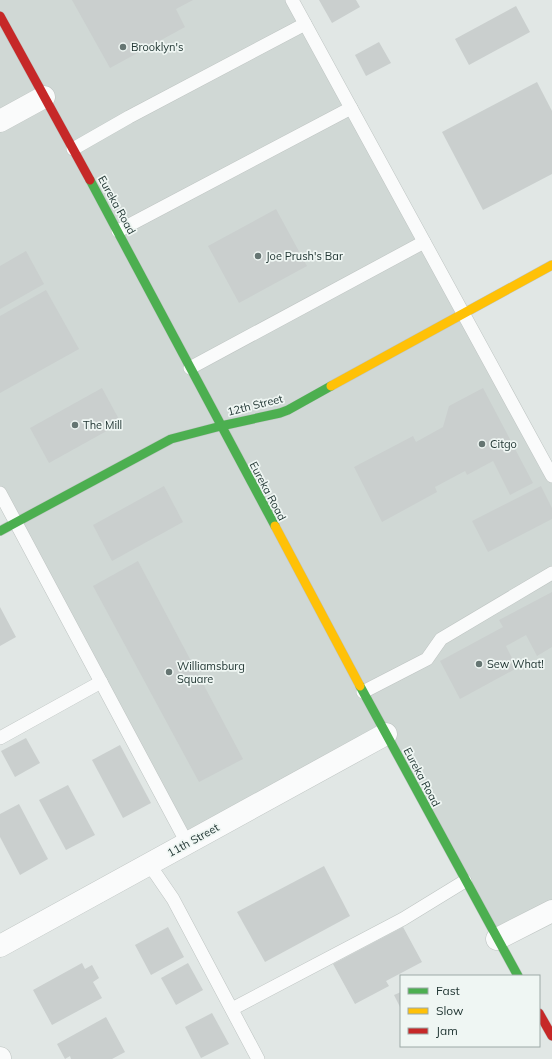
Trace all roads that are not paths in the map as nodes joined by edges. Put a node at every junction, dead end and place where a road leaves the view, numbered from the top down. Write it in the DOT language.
graph roads {
  1 [pos="292,0"];
  2 [pos="0,16"];
  3 [pos="305,24"];
  4 [pos="44,97"];
  5 [pos="351,108"];
  6 [pos="0,121"];
  7 [pos="73,149"];
  8 [pos="118,231"];
  9 [pos="424,242"];
  10 [pos="552,265"];
  11 [pos="463,313"];
  12 [pos="190,368"];
  13 [pos="221,426"];
  14 [pos="552,476"];
  15 [pos="0,492"];
  16 [pos="17,522"];
  17 [pos="0,531"];
  18 [pos="552,573"];
  19 [pos="102,682"];
  20 [pos="363,692"];
  21 [pos="386,734"];
  22 [pos="0,738"];
  23 [pos="187,843"];
  24 [pos="149,864"];
  25 [pos="465,881"];
  26 [pos="552,911"];
  27 [pos="497,939"];
  28 [pos="0,946"];
  29 [pos="517,975"];
  30 [pos="232,1009"];
  31 [pos="540,1015"];
  32 [pos="552,1036"];
  33 [pos="258,1059"];
  1 -- 3 [label="lane"];
  2 -- 4 [label="main road, Eureka Road"];
  3 -- 5 [label="lane"];
  3 -- 7 [label="lane"];
  4 -- 6 [label="street"];
  4 -- 7 [label="main road, Eureka Road"];
  5 -- 8 [label="lane"];
  5 -- 9 [label="lane"];
  7 -- 8 [label="main road, Eureka Road"];
  8 -- 12 [label="main road, Eureka Road"];
  9 -- 11 [label="lane"];
  9 -- 12 [label="lane"];
  10 -- 11 [label="main road, 12th Street"];
  11 -- 13 [label="main road, 12th Street"];
  11 -- 14 [label="lane"];
  12 -- 13 [label="main road, Eureka Road"];
  13 -- 16 [label="main road, 12th Street"];
  13 -- 20 [label="main road, Eureka Road"];
  15 -- 16 [label="lane"];
  16 -- 17 [label="main road, 12th Street"];
  16 -- 19 [label="lane"];
  18 -- 20 [label="lane"];
  19 -- 22 [label="lane"];
  19 -- 23 [label="lane"];
  20 -- 21 [label="main road, Eureka Road"];
  21 -- 23 [label="street, 11th Street"];
  21 -- 25 [label="main road, Eureka Road"];
  23 -- 24 [label="street, 11th Street"];
  24 -- 28 [label="street, 11th Street"];
  24 -- 30 [label="lane"];
  25 -- 27 [label="main road, Eureka Road"];
  25 -- 30 [label="lane"];
  26 -- 27 [label="street"];
  27 -- 29 [label="main road, Eureka Road"];
  30 -- 33 [label="lane"];
  31 -- 32 [label="main road"];
}
